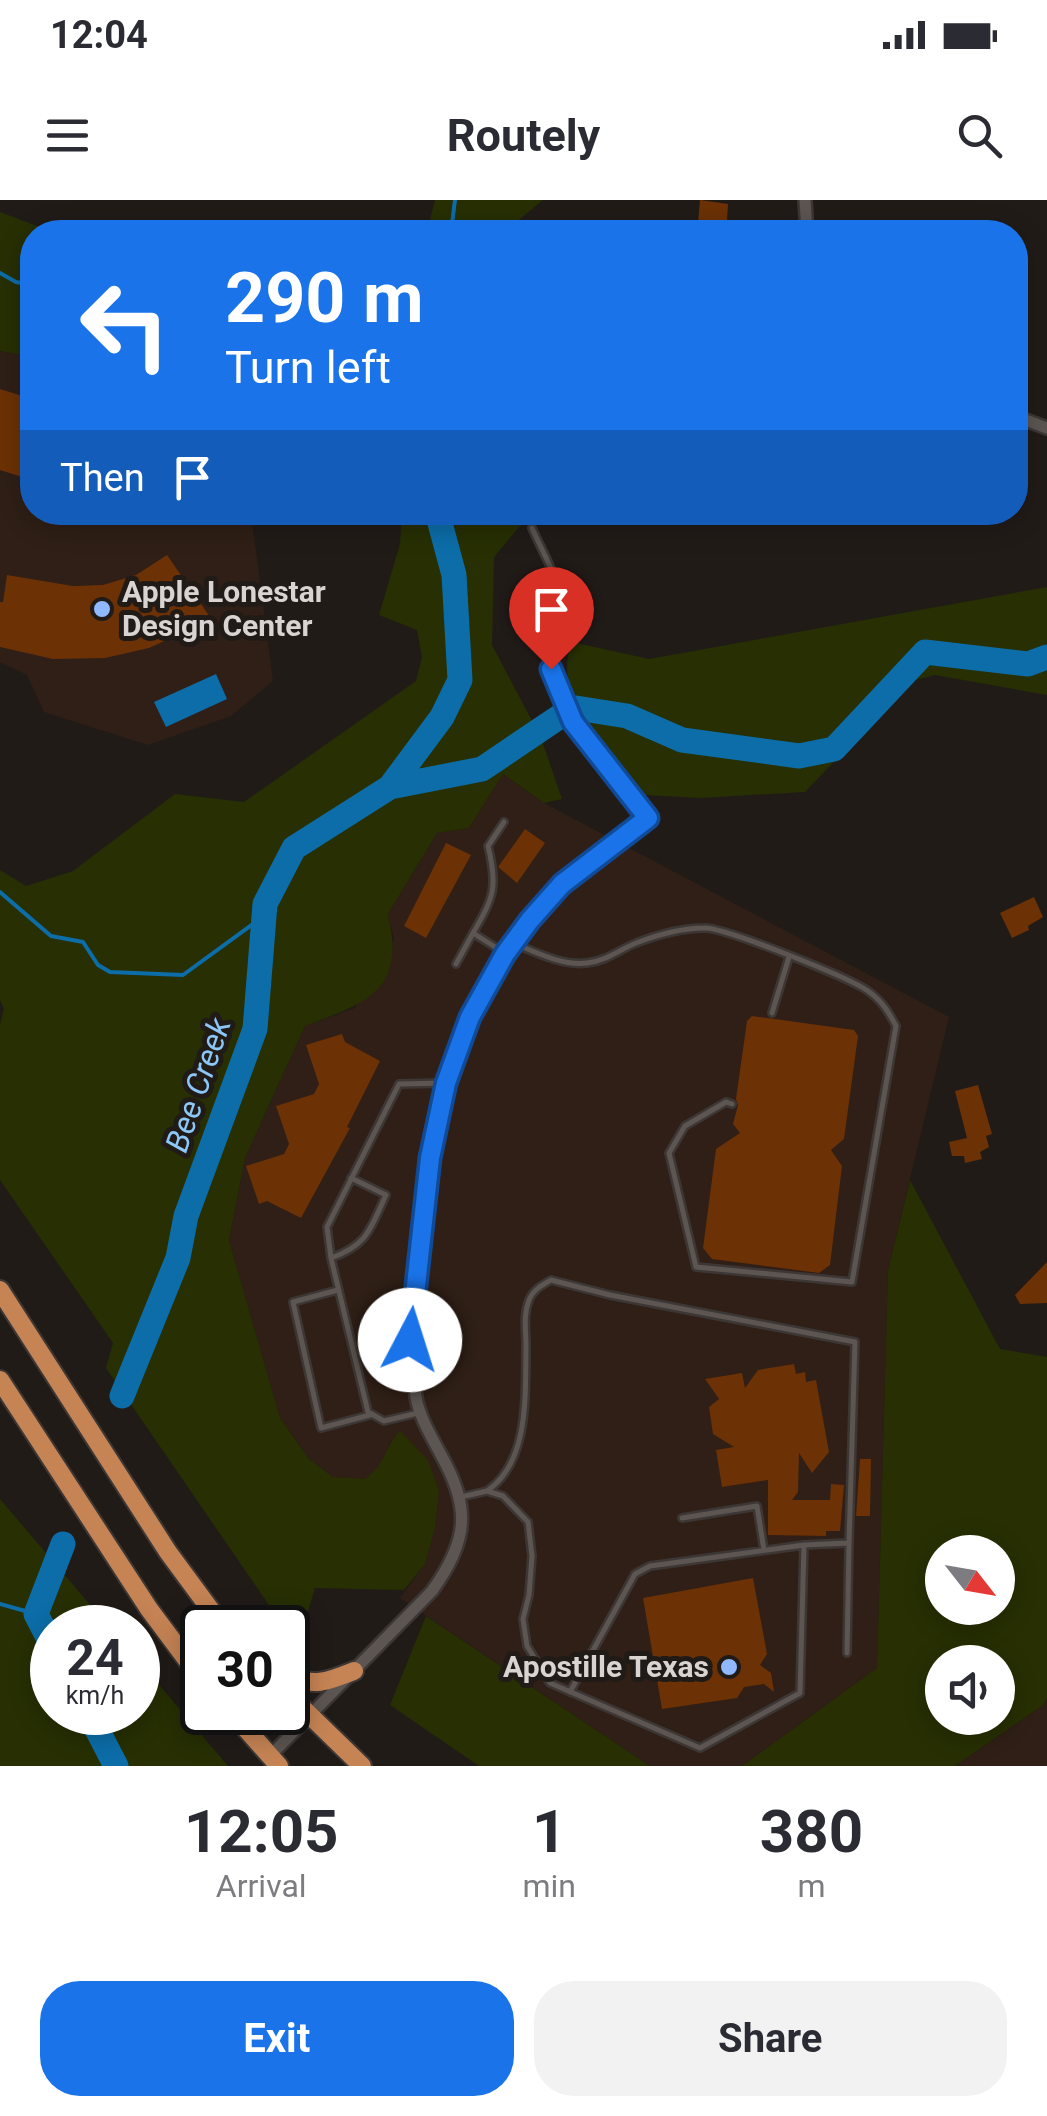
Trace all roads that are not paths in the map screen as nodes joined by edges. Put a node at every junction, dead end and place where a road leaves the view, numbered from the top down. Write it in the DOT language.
graph roads {
  1 [pos="532,528"];
  2 [pos="648,818"];
  3 [pos="504,822"];
  4 [pos="473,934"];
  5 [pos="509,949"];
  6 [pos="789,957"];
  7 [pos="456,964"];
  8 [pos="772,1013"];
  9 [pos="446,1083"];
  10 [pos="732,1104"];
  11 [pos="352,1178"];
  12 [pos="331,1258"];
  13 [pos="0,1290"];
  14 [pos="338,1290"];
  15 [pos="0,1380"];
  16 [pos="421,1413"];
  17 [pos="371,1415"];
  18 [pos="487,1490"];
  19 [pos="461,1497"];
  20 [pos="682,1518"];
  21 [pos="850,1544"];
  22 [pos="804,1545"];
  23 [pos="764,1550"];
  24 [pos="208,1605"];
  25 [pos="180,1650"];
  26 [pos="847,1653"];
  27 [pos="354,1671"];
  28 [pos="310,1683"];
  29 [pos="570,1692"];
  30 [pos="310,1715"];
  31 [pos="310,1717"];
  32 [pos="251,1735"];
  33 [pos="294,1735"];
  34 [pos="274,1761"];
  35 [pos="362,1766"];
  1 -- 2 [label="lane"];
  2 -- 5 [label="street"];
  3 -- 4 [label="lane"];
  4 -- 5 [label="lane"];
  4 -- 7 [label="lane"];
  5 -- 6 [label="lane"];
  5 -- 9 [label="street"];
  6 -- 8 [label="lane"];
  6 -- 10 [label="lane"];
  9 -- 11 [label="lane"];
  9 -- 16 [label="street"];
  11 -- 12 [label="lane"];
  11 -- 12 [label="lane"];
  12 -- 14 [label="lane"];
  13 -- 24 [label="highway"];
  14 -- 17 [label="lane"];
  14 -- 17 [label="lane"];
  15 -- 25 [label="highway"];
  16 -- 17 [label="lane"];
  16 -- 19 [label="street"];
  18 -- 19 [label="lane"];
  18 -- 21 [label="lane"];
  18 -- 29 [label="lane"];
  19 -- 27 [label="street"];
  20 -- 23 [label="lane"];
  21 -- 22 [label="lane"];
  21 -- 26 [label="lane"];
  22 -- 23 [label="lane"];
  22 -- 29 [label="lane"];
  23 -- 29 [label="lane"];
  27 -- 28 [label="highway"];
  27 -- 30 [label="street"];
  31 -- 35 [label="highway"];
  32 -- 34 [label="highway"];
  33 -- 34 [label="street"];
}
